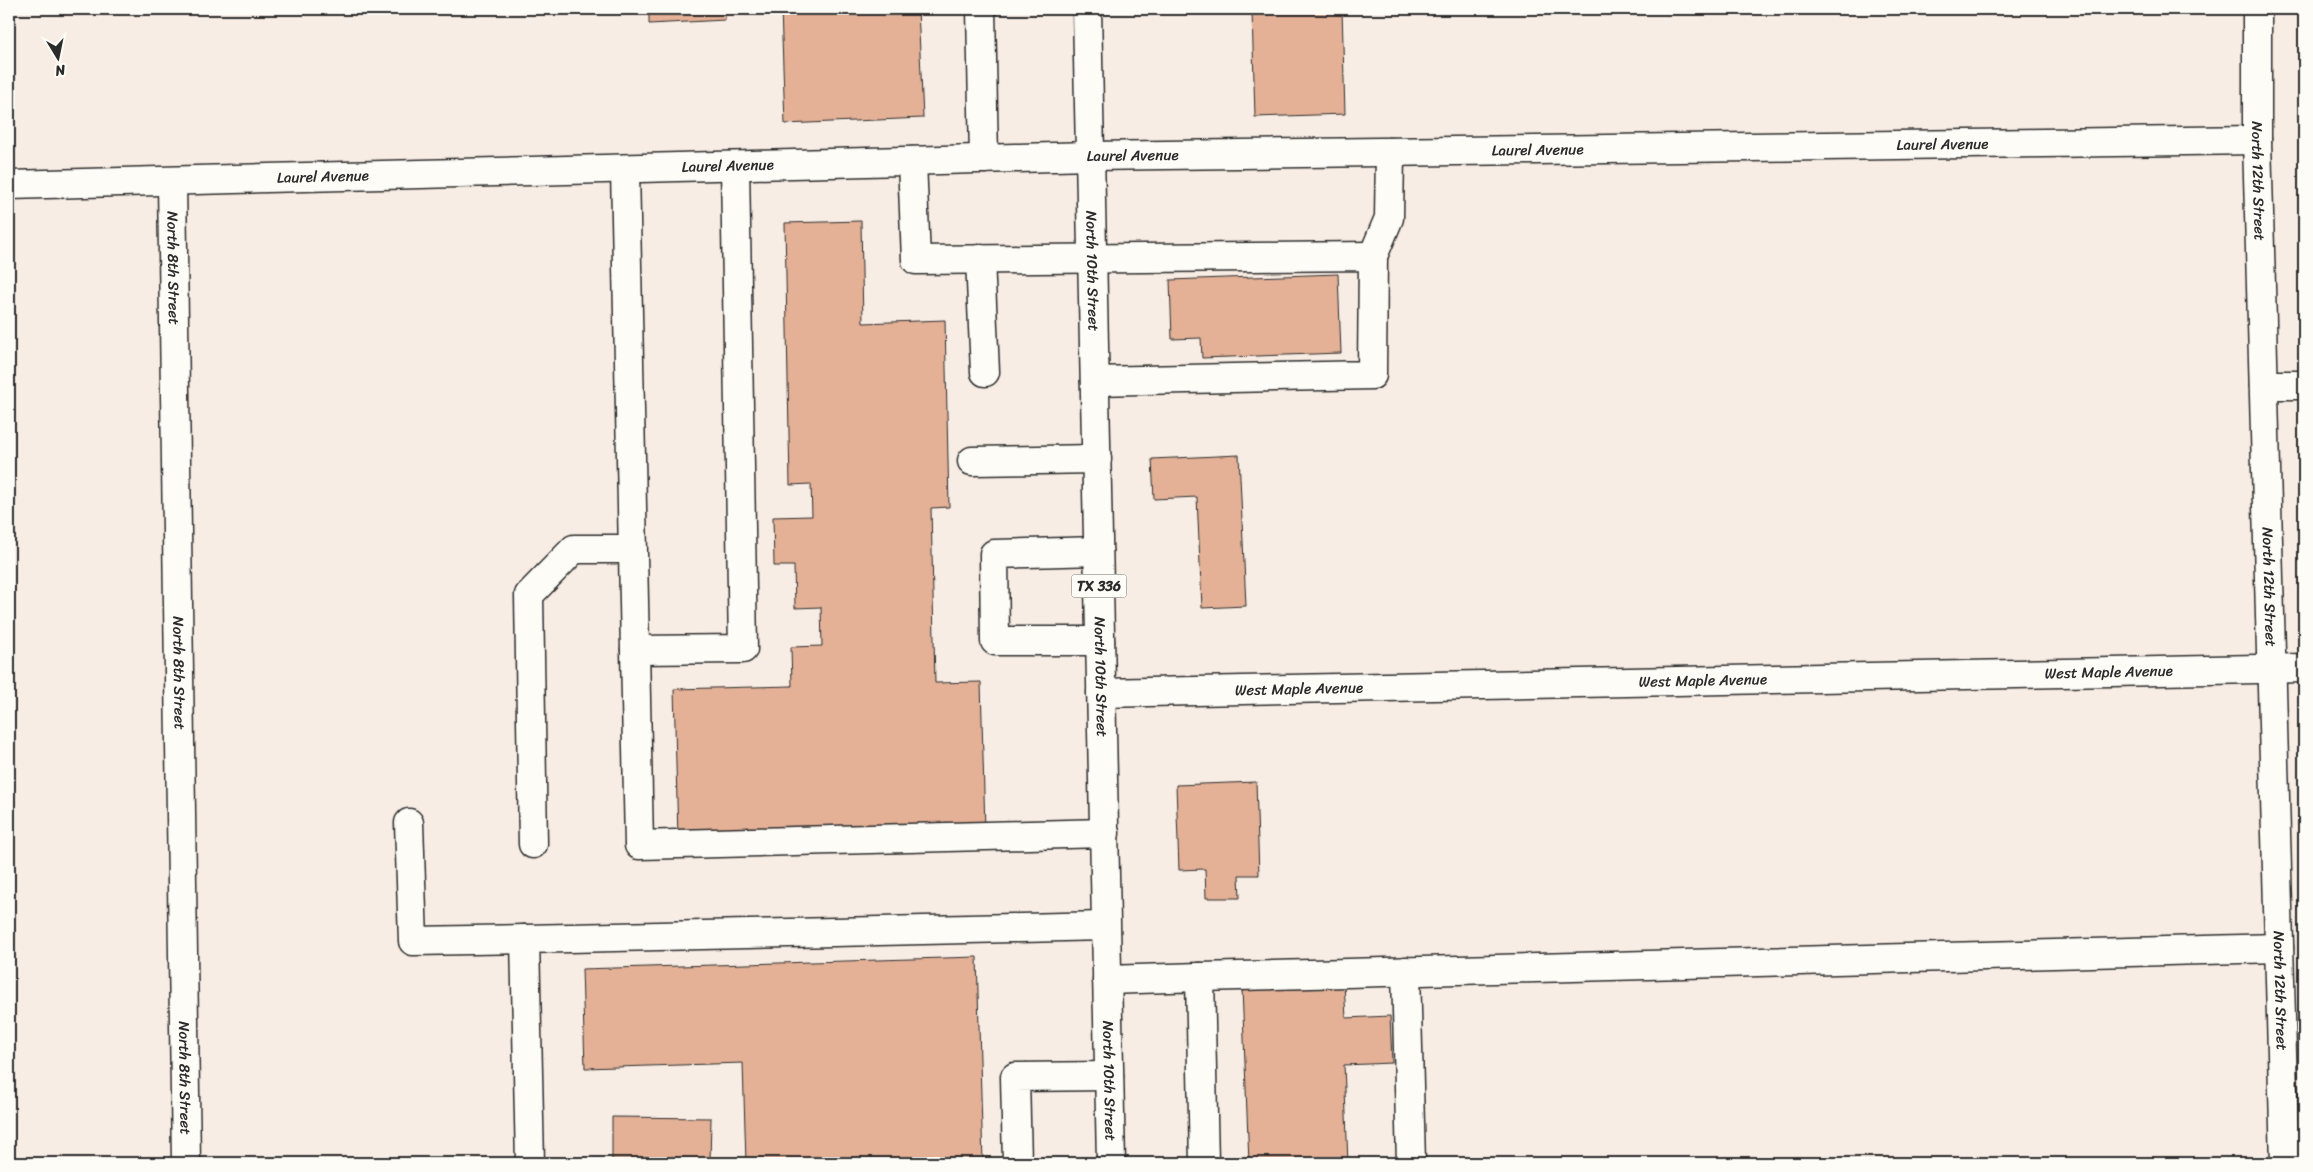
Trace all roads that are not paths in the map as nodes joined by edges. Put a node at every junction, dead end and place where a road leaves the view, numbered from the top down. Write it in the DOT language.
graph roads {
  1 [pos="981,9"];
  2 [pos="1087,9"];
  3 [pos="2257,9"];
  4 [pos="2257,140"];
  5 [pos="1390,152"];
  6 [pos="1090,156"];
  7 [pos="984,159"];
  8 [pos="912,161"];
  9 [pos="735,166"];
  10 [pos="625,170"];
  11 [pos="172,182"];
  12 [pos="9,185"];
  13 [pos="1373,256"];
  14 [pos="1092,258"];
  15 [pos="980,260"];
  16 [pos="985,372"];
  17 [pos="1095,381"];
  18 [pos="2304,384"];
  19 [pos="2264,386"];
  20 [pos="1097,459"];
  21 [pos="972,461"];
  22 [pos="632,549"];
  23 [pos="1098,551"];
  24 [pos="1100,641"];
  25 [pos="635,650"];
  26 [pos="2304,668"];
  27 [pos="2272,669"];
  28 [pos="1101,693"];
  29 [pos="408,823"];
  30 [pos="1105,833"];
  31 [pos="534,844"];
  32 [pos="1105,926"];
  33 [pos="525,939"];
  34 [pos="2279,948"];
  35 [pos="1406,971"];
  36 [pos="1200,977"];
  37 [pos="1107,980"];
  38 [pos="1109,1076"];
  39 [pos="186,1163"];
  40 [pos="530,1163"];
  41 [pos="1017,1163"];
  42 [pos="1111,1163"];
  43 [pos="1204,1163"];
  44 [pos="1411,1163"];
  45 [pos="2285,1163"];
  1 -- 7 [label="street"];
  2 -- 6 [label="street, North 10th Street / TX 336"];
  3 -- 4 [label="street, North 12th Street"];
  4 -- 5 [label="street, Laurel Avenue"];
  4 -- 19 [label="street, North 12th Street"];
  5 -- 6 [label="street, Laurel Avenue"];
  5 -- 13 [label="street"];
  6 -- 7 [label="street, Laurel Avenue"];
  6 -- 14 [label="street, North 10th Street / TX 336"];
  7 -- 8 [label="street, Laurel Avenue"];
  8 -- 9 [label="street, Laurel Avenue"];
  8 -- 15 [label="street"];
  9 -- 10 [label="street, Laurel Avenue"];
  9 -- 25 [label="street"];
  10 -- 11 [label="street, Laurel Avenue"];
  10 -- 22 [label="street"];
  11 -- 12 [label="street, Laurel Avenue"];
  11 -- 39 [label="street, North 8th Street"];
  13 -- 14 [label="street"];
  13 -- 17 [label="street"];
  14 -- 15 [label="street"];
  14 -- 17 [label="street, North 10th Street / TX 336"];
  15 -- 16 [label="street"];
  17 -- 20 [label="street, North 10th Street / TX 336"];
  18 -- 19 [label="street"];
  19 -- 27 [label="street, North 12th Street"];
  20 -- 21 [label="street"];
  20 -- 23 [label="street, North 10th Street / TX 336"];
  22 -- 25 [label="street"];
  22 -- 31 [label="street"];
  23 -- 24 [label="street, North 10th Street / TX 336"];
  23 -- 24 [label="street"];
  24 -- 28 [label="street, North 10th Street / TX 336"];
  25 -- 30 [label="street"];
  26 -- 27 [label="street, West Maple Avenue"];
  27 -- 28 [label="street, West Maple Avenue"];
  27 -- 34 [label="street, North 12th Street"];
  28 -- 30 [label="street, North 10th Street / TX 336"];
  29 -- 33 [label="street"];
  30 -- 32 [label="street, North 10th Street / TX 336"];
  32 -- 33 [label="street"];
  32 -- 37 [label="street, North 10th Street / TX 336"];
  33 -- 40 [label="street"];
  34 -- 35 [label="street"];
  34 -- 45 [label="street, North 12th Street"];
  35 -- 36 [label="street"];
  35 -- 44 [label="street"];
  36 -- 37 [label="street"];
  36 -- 43 [label="street"];
  37 -- 38 [label="street, North 10th Street / TX 336"];
  38 -- 41 [label="street"];
  38 -- 42 [label="street, North 10th Street / TX 336"];
}
